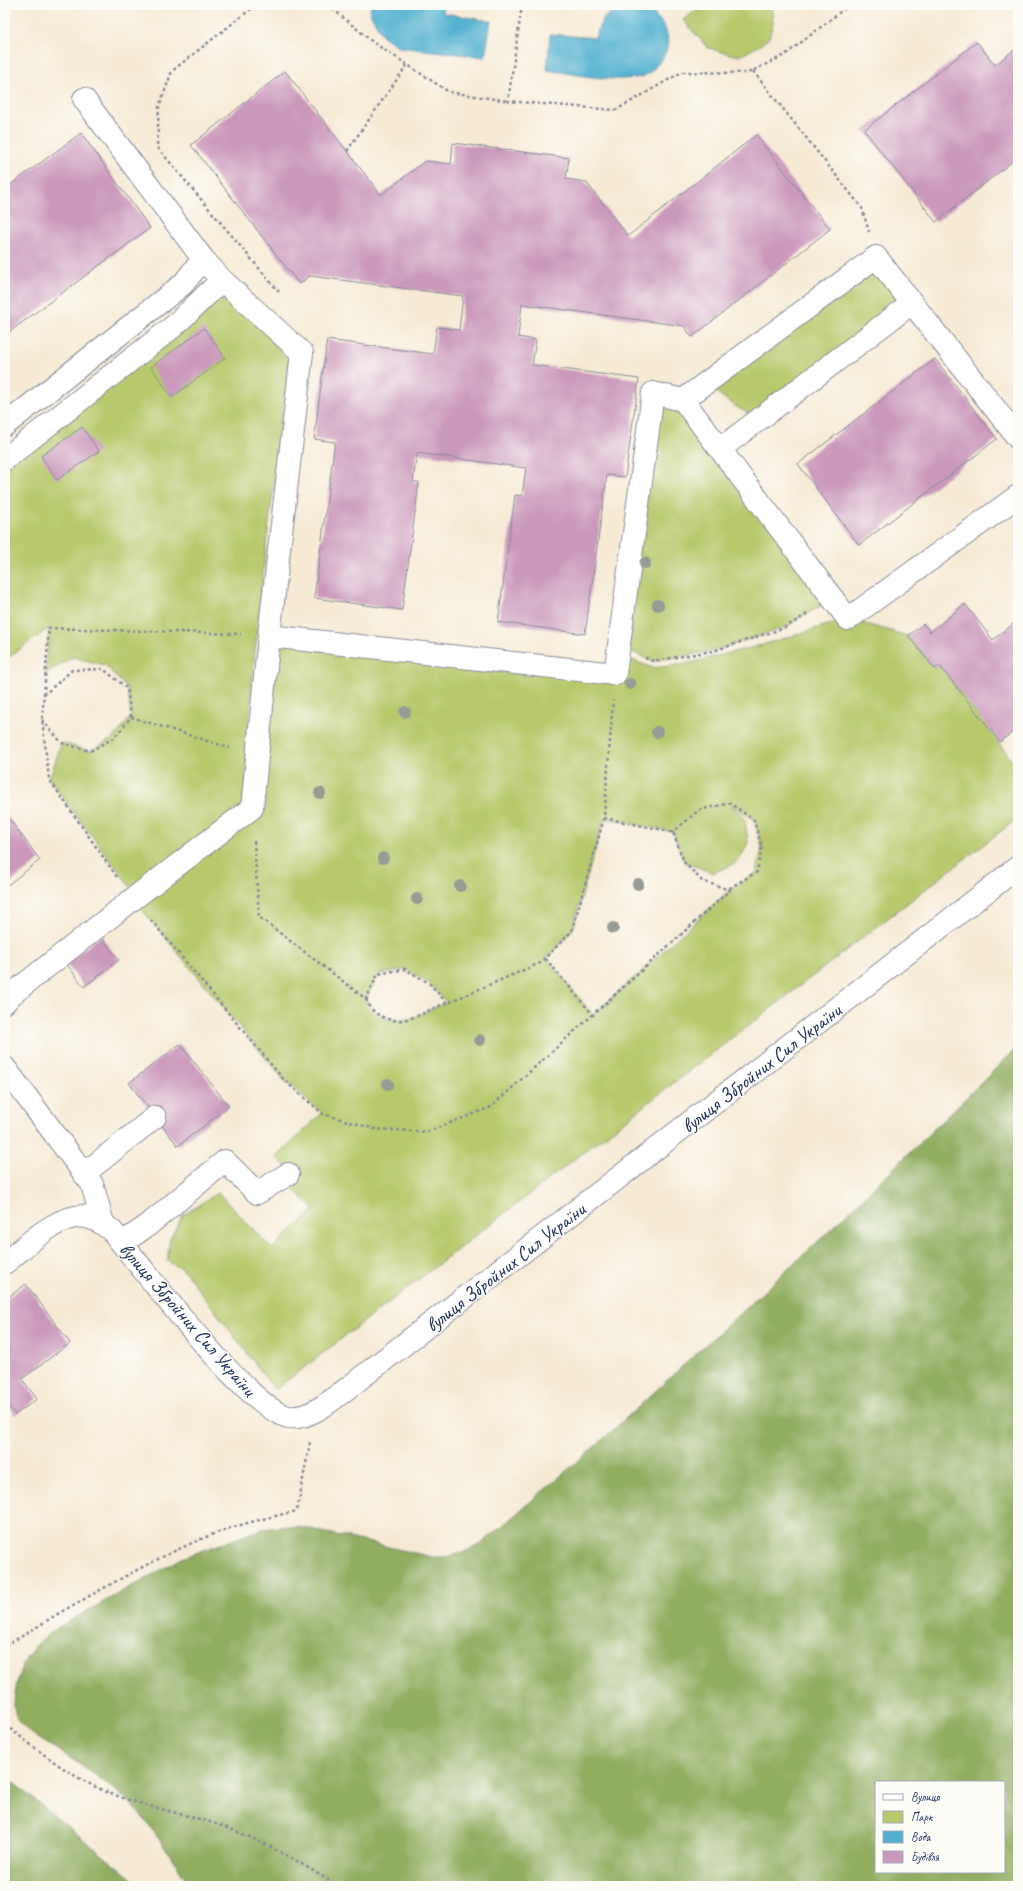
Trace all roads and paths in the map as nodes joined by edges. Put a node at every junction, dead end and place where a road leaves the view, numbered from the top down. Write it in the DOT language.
graph roads {
  1 [pos="256,5"];
  2 [pos="328,5"];
  3 [pos="522,5"];
  4 [pos="849,5"];
  5 [pos="407,65"];
  6 [pos="754,71"];
  7 [pos="84,99"];
  8 [pos="508,101"];
  9 [pos="347,151"];
  10 [pos="876,257"];
  11 [pos="203,260"];
  12 [pos="222,280"];
  13 [pos="280,293"];
  14 [pos="912,304"];
  15 [pos="682,400"];
  16 [pos="5,425"];
  17 [pos="1018,438"];
  18 [pos="720,449"];
  19 [pos="5,459"];
  20 [pos="1014,503"];
  21 [pos="833,598"];
  22 [pos="269,636"];
  23 [pos="618,646"];
  24 [pos="615,674"];
  25 [pos="44,696"];
  26 [pos="132,717"];
  27 [pos="42,719"];
  28 [pos="258,759"];
  29 [pos="252,808"];
  30 [pos="604,818"];
  31 [pos="673,832"];
  32 [pos="1018,867"];
  33 [pos="730,890"];
  34 [pos="133,899"];
  35 [pos="545,958"];
  36 [pos="366,999"];
  37 [pos="5,1002"];
  38 [pos="447,1003"];
  39 [pos="593,1015"];
  40 [pos="5,1068"];
  41 [pos="155,1117"];
  42 [pos="84,1174"];
  43 [pos="288,1174"];
  44 [pos="102,1223"];
  45 [pos="122,1243"];
  46 [pos="5,1263"];
  47 [pos="316,1410"];
  48 [pos="5,1645"];
  49 [pos="5,1725"];
  50 [pos="337,1886"];
  1 -- 13 [label="path"];
  2 -- 5 [label="path"];
  3 -- 8 [label="path"];
  4 -- 6 [label="path"];
  5 -- 8 [label="path"];
  5 -- 9 [label="path"];
  6 -- 8 [label="path"];
  6 -- 10 [label="path"];
  7 -- 11 [label="street"];
  10 -- 14 [label="street"];
  10 -- 15 [label="street"];
  11 -- 12 [label="street"];
  11 -- 16 [label="street"];
  12 -- 19 [label="street"];
  12 -- 22 [label="street"];
  14 -- 17 [label="street"];
  14 -- 18 [label="street"];
  15 -- 18 [label="street"];
  15 -- 23 [label="street"];
  18 -- 21 [label="street"];
  20 -- 21 [label="street"];
  21 -- 23 [label="path"];
  22 -- 24 [label="street"];
  22 -- 25 [label="path"];
  22 -- 28 [label="street"];
  23 -- 24 [label="street"];
  24 -- 30 [label="path"];
  25 -- 26 [label="path"];
  25 -- 27 [label="path"];
  26 -- 27 [label="path"];
  26 -- 28 [label="path"];
  27 -- 34 [label="path"];
  28 -- 29 [label="street"];
  29 -- 34 [label="street"];
  29 -- 36 [label="path"];
  30 -- 31 [label="path"];
  30 -- 35 [label="path"];
  31 -- 33 [label="path"];
  31 -- 33 [label="path"];
  32 -- 47 [label="street, вулиця Збройних Сил України"];
  33 -- 39 [label="path"];
  34 -- 37 [label="street"];
  34 -- 39 [label="path"];
  35 -- 38 [label="path"];
  35 -- 39 [label="path"];
  36 -- 38 [label="path"];
  36 -- 38 [label="path"];
  40 -- 42 [label="street"];
  41 -- 42 [label="street"];
  42 -- 44 [label="street"];
  43 -- 45 [label="street"];
  44 -- 45 [label="street, вулиця Збройних Сил України"];
  44 -- 46 [label="street, вулиця Збройних Сил України"];
  45 -- 47 [label="street, вулиця Збройних Сил України"];
  47 -- 48 [label="path"];
  49 -- 50 [label="path"];
}
